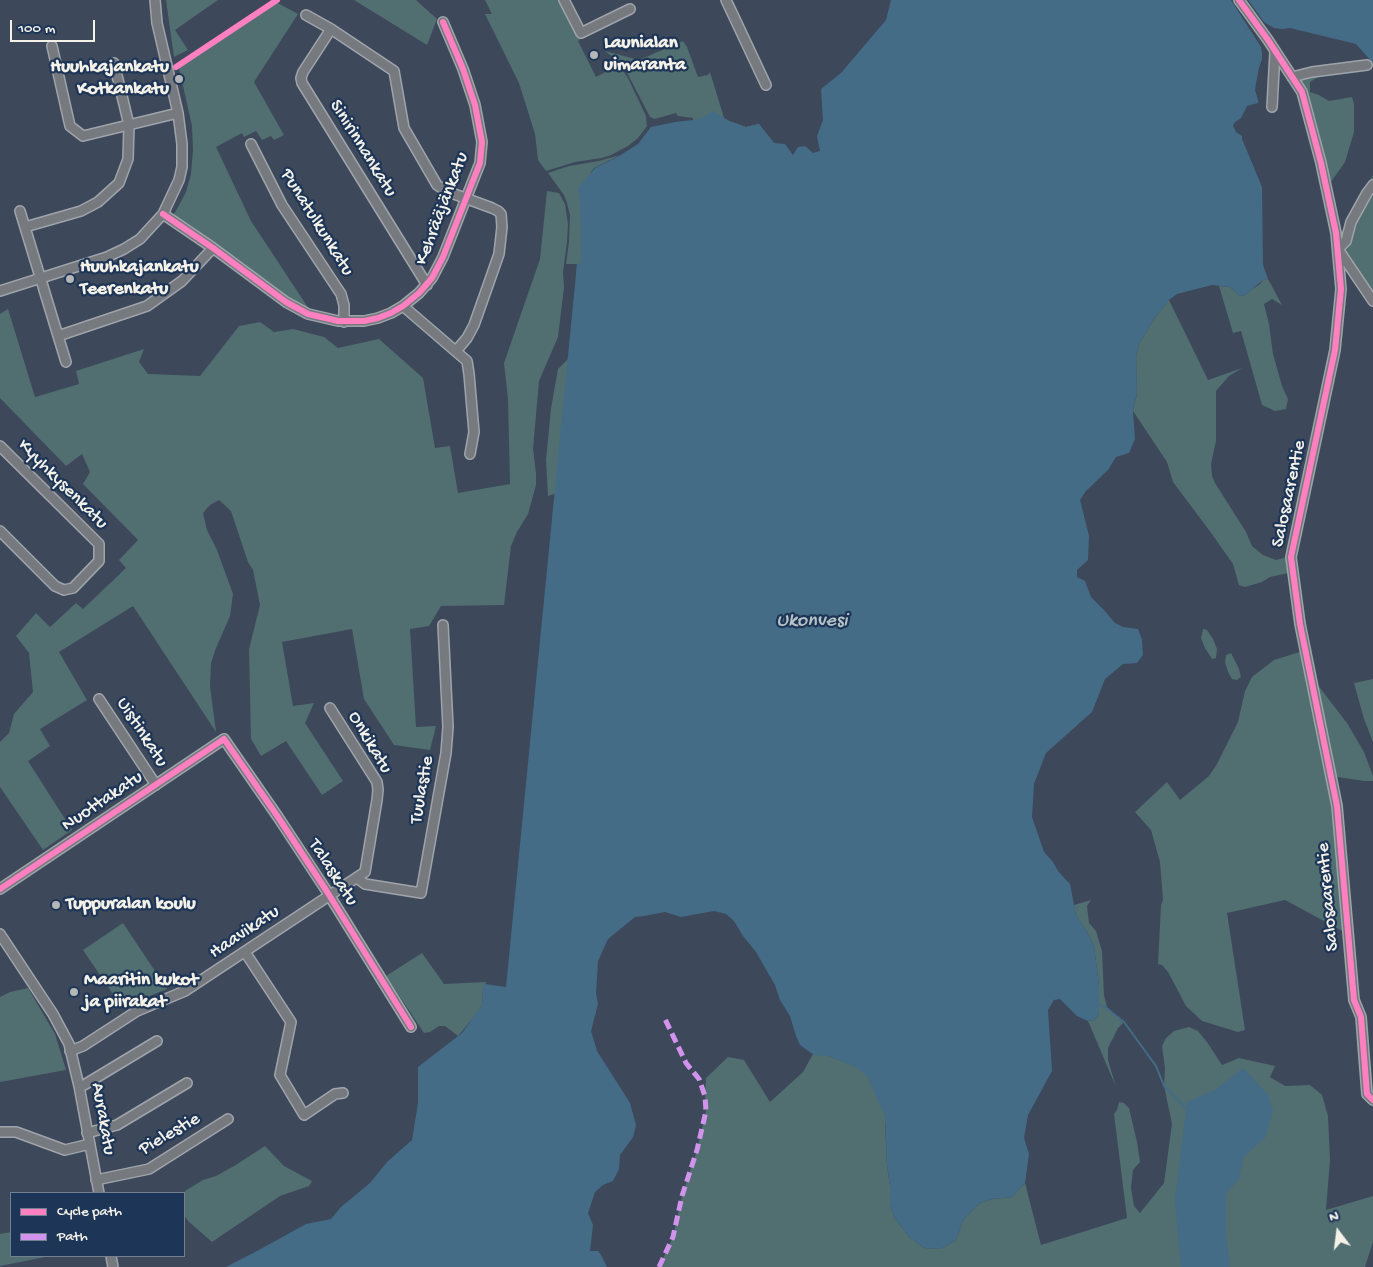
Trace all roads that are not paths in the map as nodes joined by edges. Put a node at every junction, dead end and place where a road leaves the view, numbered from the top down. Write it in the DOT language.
graph roads {
  1 [pos="155,0"];
  2 [pos="564,0"];
  3 [pos="726,0"];
  4 [pos="1239,0"];
  5 [pos="630,8"];
  6 [pos="306,15"];
  7 [pos="443,22"];
  8 [pos="331,29"];
  9 [pos="52,46"];
  10 [pos="1275,51"];
  11 [pos="114,63"];
  12 [pos="1367,65"];
  13 [pos="1292,78"];
  14 [pos="766,85"];
  15 [pos="1272,107"];
  16 [pos="178,113"];
  17 [pos="129,125"];
  18 [pos="251,144"];
  19 [pos="1373,186"];
  20 [pos="466,199"];
  21 [pos="20,211"];
  22 [pos="164,214"];
  23 [pos="25,228"];
  24 [pos="213,248"];
  25 [pos="1338,249"];
  26 [pos="41,278"];
  27 [pos="427,285"];
  28 [pos="0,291"];
  29 [pos="1373,301"];
  30 [pos="403,306"];
  31 [pos="344,322"];
  32 [pos="58,336"];
  33 [pos="456,351"];
  34 [pos="66,362"];
  35 [pos="0,446"];
  36 [pos="470,454"];
  37 [pos="0,531"];
  38 [pos="443,625"];
  39 [pos="99,700"];
  40 [pos="330,708"];
  41 [pos="224,740"];
  42 [pos="156,785"];
  43 [pos="357,878"];
  44 [pos="0,889"];
  45 [pos="330,895"];
  46 [pos="0,934"];
  47 [pos="245,952"];
  48 [pos="412,1027"];
  49 [pos="157,1041"];
  50 [pos="70,1051"];
  51 [pos="188,1083"];
  52 [pos="79,1086"];
  53 [pos="344,1093"];
  54 [pos="1373,1100"];
  55 [pos="228,1119"];
  56 [pos="0,1132"];
  57 [pos="87,1133"];
  58 [pos="90,1144"];
  59 [pos="96,1180"];
  60 [pos="99,1192"];
  1 -- 16 [label="street"];
  2 -- 5 [label="street"];
  3 -- 14 [label="street"];
  4 -- 10 [label="street, Salosaarentie"];
  6 -- 8 [label="street"];
  7 -- 20 [label="street, Kehrääjänkatu"];
  8 -- 20 [label="street"];
  8 -- 27 [label="street, Sinirinnankatu"];
  9 -- 17 [label="street"];
  10 -- 13 [label="street, Salosaarentie"];
  10 -- 15 [label="street"];
  11 -- 17 [label="street"];
  12 -- 13 [label="street"];
  13 -- 25 [label="street, Salosaarentie"];
  16 -- 17 [label="street"];
  16 -- 22 [label="street"];
  17 -- 23 [label="street"];
  18 -- 31 [label="street, Punatulkunkatu"];
  19 -- 25 [label="street"];
  20 -- 27 [label="street, Kehrääjänkatu"];
  20 -- 33 [label="street"];
  21 -- 23 [label="street"];
  22 -- 24 [label="street, Kehrääjänkatu"];
  22 -- 26 [label="street"];
  23 -- 26 [label="street"];
  24 -- 31 [label="street, Kehrääjänkatu"];
  24 -- 32 [label="street"];
  25 -- 29 [label="street"];
  25 -- 54 [label="street, Salosaarentie"];
  26 -- 28 [label="street"];
  26 -- 32 [label="street"];
  27 -- 30 [label="street, Kehrääjänkatu"];
  30 -- 31 [label="street, Kehrääjänkatu"];
  30 -- 33 [label="street"];
  32 -- 34 [label="street"];
  33 -- 36 [label="street"];
  35 -- 37 [label="street, Kyyhkysenkatu"];
  38 -- 43 [label="street, Tuulastie"];
  39 -- 42 [label="street, Uistinkatu"];
  40 -- 43 [label="street, Onkikatu"];
  41 -- 42 [label="street, Nuottakatu"];
  41 -- 45 [label="street, Talaskatu"];
  42 -- 44 [label="street, Nuottakatu"];
  43 -- 45 [label="street"];
  45 -- 47 [label="street, Haavikatu"];
  45 -- 48 [label="street, Talaskatu"];
  46 -- 50 [label="street, Aurakatu"];
  47 -- 50 [label="street, Haavikatu"];
  47 -- 53 [label="street"];
  49 -- 52 [label="street"];
  50 -- 52 [label="street, Aurakatu"];
  51 -- 57 [label="street"];
  52 -- 57 [label="street, Aurakatu"];
  55 -- 59 [label="street, Pielestie"];
  56 -- 58 [label="street"];
  57 -- 58 [label="street, Aurakatu"];
  58 -- 59 [label="street, Aurakatu"];
  59 -- 60 [label="street, Aurakatu"];
}
